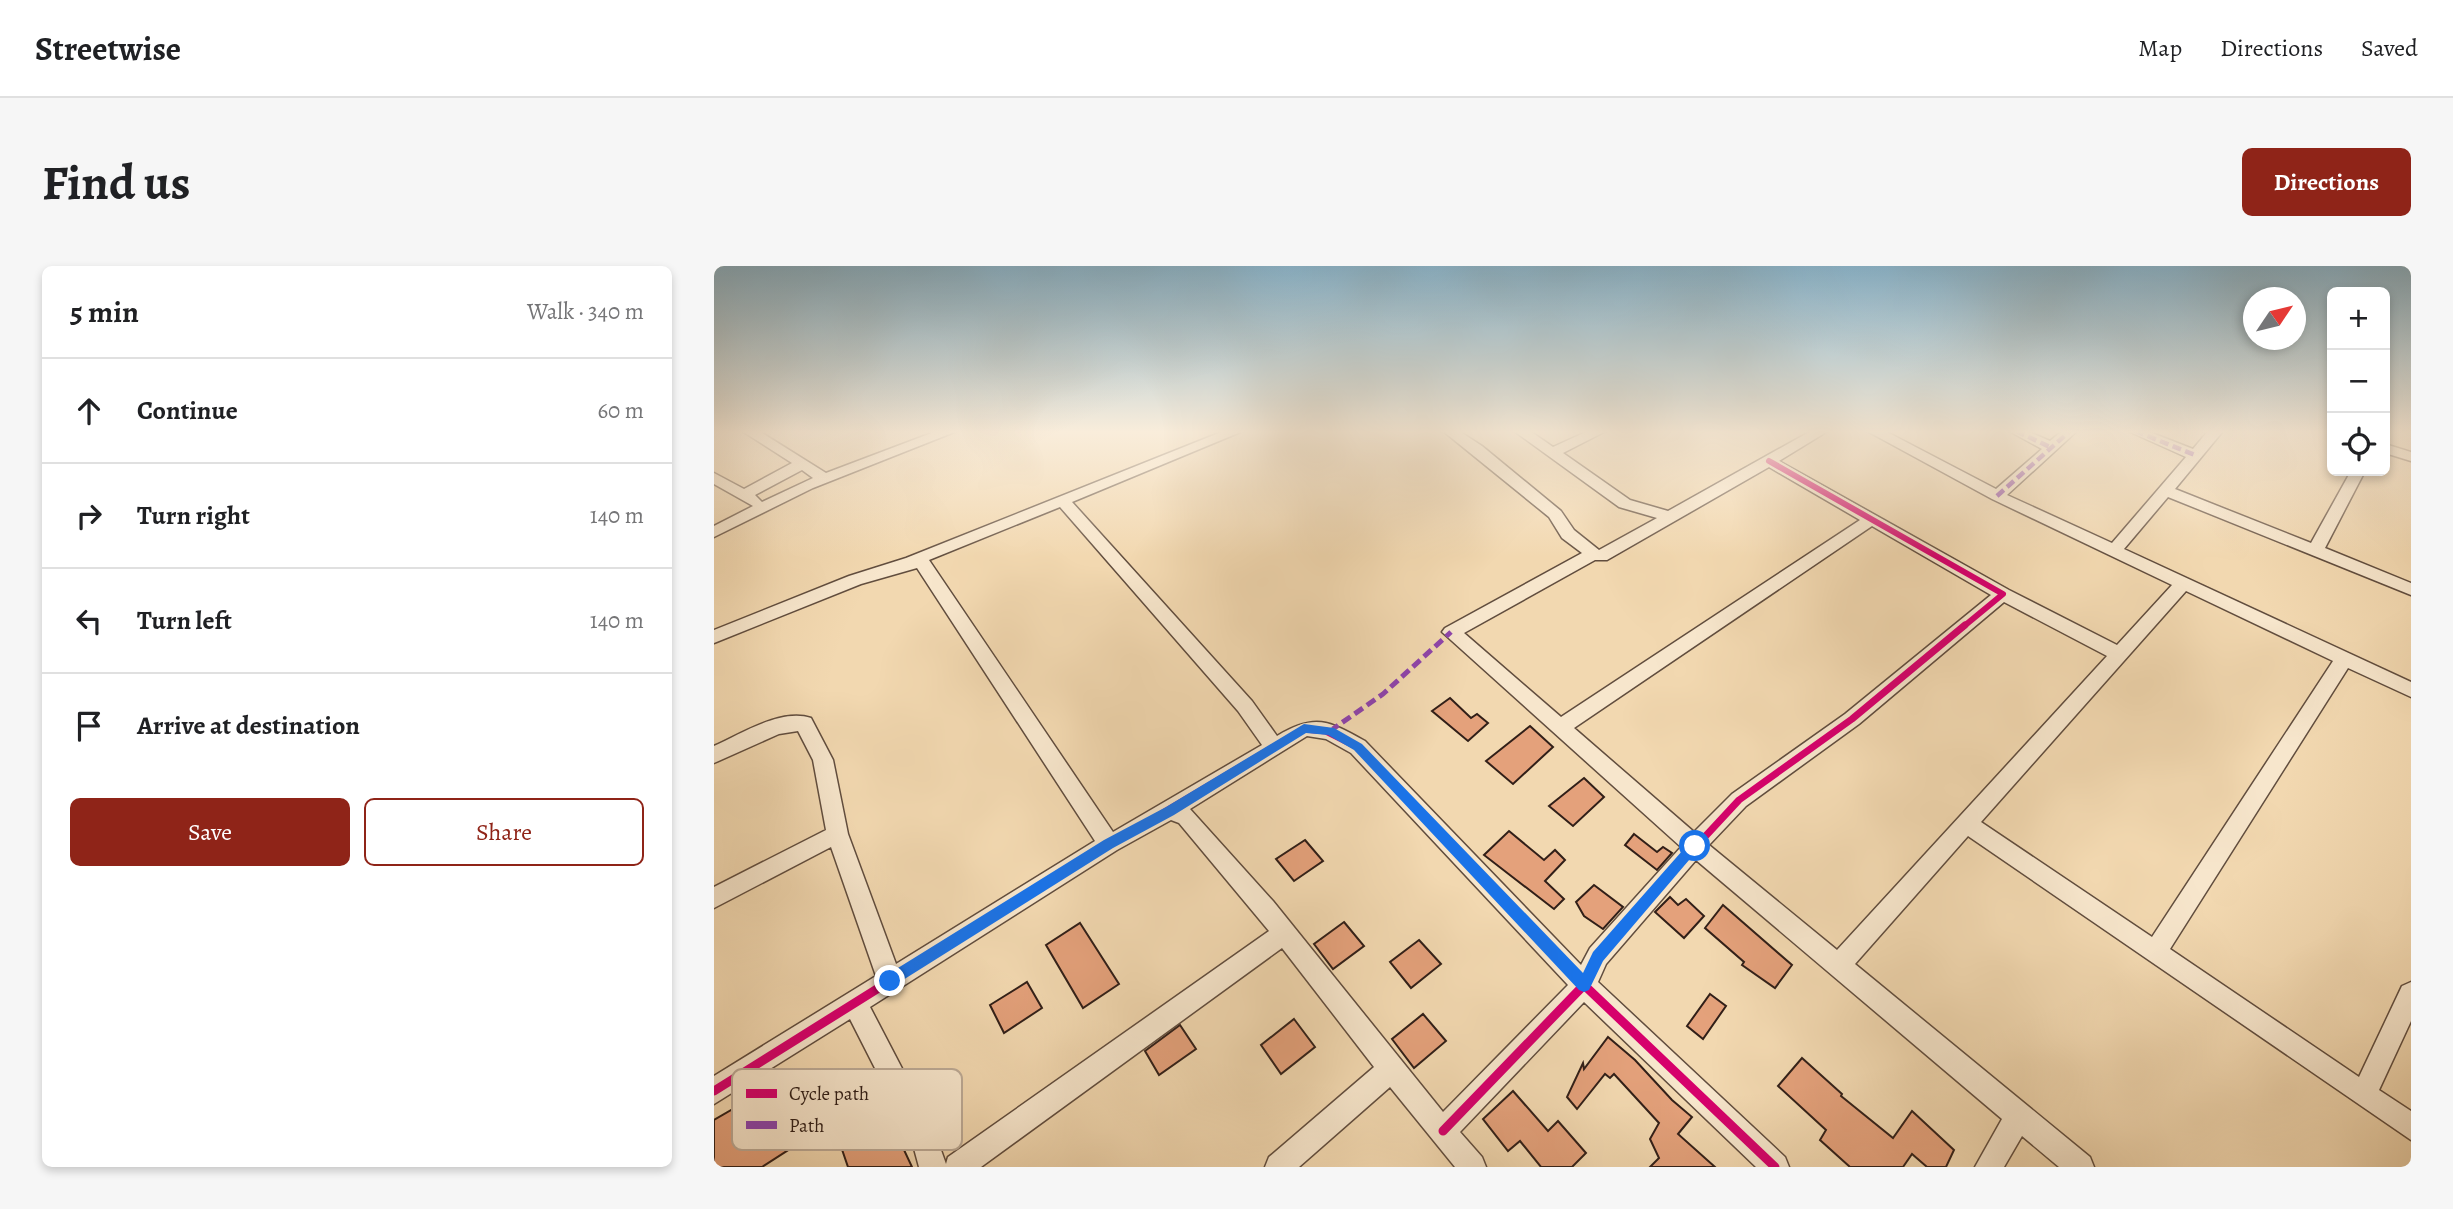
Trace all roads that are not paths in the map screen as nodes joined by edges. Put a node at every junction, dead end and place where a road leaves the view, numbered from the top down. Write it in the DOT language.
graph roads {
  1 [pos="784,473"];
  2 [pos="817,473"];
  3 [pos="837,473"];
  4 [pos="1132,473"];
  5 [pos="1506,473"];
  6 [pos="1583,473"];
  7 [pos="1747,473"];
  8 [pos="1790,473"];
  9 [pos="1954,473"];
  10 [pos="2023,473"];
  11 [pos="2180,473"];
  12 [pos="2355,476"];
  13 [pos="714,478"];
  14 [pos="824,478"];
  15 [pos="2165,490"];
  16 [pos="744,495"];
  17 [pos="1997,496"];
  18 [pos="1063,501"];
  19 [pos="764,507"];
  20 [pos="1669,517"];
  21 [pos="1872,519"];
  22 [pos="714,532"];
  23 [pos="2315,551"];
  24 [pos="2113,552"];
  25 [pos="1593,554"];
  26 [pos="913,560"];
  27 [pos="2182,583"];
  28 [pos="2411,589"];
  29 [pos="2003,594"];
  30 [pos="714,637"];
  31 [pos="2120,655"];
  32 [pos="2344,659"];
  33 [pos="2411,690"];
  34 [pos="1560,728"];
  35 [pos="1274,746"];
  36 [pos="714,755"];
  37 [pos="1170,811"];
  38 [pos="1967,824"];
  39 [pos="837,834"];
  40 [pos="1109,844"];
  41 [pos="1695,846"];
  42 [pos="714,898"];
  43 [pos="1284,933"];
  44 [pos="2155,953"];
  45 [pos="1838,966"];
  46 [pos="890,981"];
  47 [pos="1584,985"];
  48 [pos="2411,994"];
  49 [pos="855,1003"];
  50 [pos="749,1069"];
  51 [pos="889,1069"];
  52 [pos="1391,1069"];
  53 [pos="732,1080"];
  54 [pos="714,1091"];
  55 [pos="2364,1095"];
  56 [pos="2018,1117"];
  57 [pos="2411,1127"];
  58 [pos="1443,1131"];
  59 [pos="928,1150"];
  60 [pos="933,1167"];
  61 [pos="958,1167"];
  62 [pos="1279,1167"];
  63 [pos="1472,1167"];
  64 [pos="1775,1167"];
  65 [pos="1989,1167"];
  66 [pos="2080,1167"];
  1 -- 16 [label="street"];
  2 -- 14 [label="street"];
  3 -- 14 [label="street"];
  4 -- 18 [label="street"];
  5 -- 25 [label="street"];
  6 -- 20 [label="street"];
  7 -- 20 [label="street"];
  8 -- 21 [label="street"];
  9 -- 17 [label="street"];
  10 -- 17 [label="street"];
  11 -- 15 [label="street"];
  12 -- 23 [label="street"];
  13 -- 16 [label="street"];
  14 -- 19 [label="street"];
  15 -- 23 [label="street"];
  15 -- 24 [label="street"];
  16 -- 19 [label="street"];
  17 -- 24 [label="street"];
  18 -- 26 [label="street"];
  18 -- 35 [label="street"];
  19 -- 22 [label="street"];
  20 -- 25 [label="street"];
  21 -- 29 [label="street"];
  21 -- 34 [label="street"];
  23 -- 28 [label="street"];
  24 -- 27 [label="street"];
  25 -- 34 [label="street"];
  26 -- 30 [label="street"];
  26 -- 40 [label="street"];
  27 -- 31 [label="street"];
  27 -- 32 [label="street"];
  29 -- 31 [label="street"];
  29 -- 41 [label="street"];
  31 -- 38 [label="street"];
  32 -- 33 [label="street"];
  32 -- 44 [label="street"];
  34 -- 41 [label="street"];
  35 -- 37 [label="street"];
  35 -- 47 [label="street"];
  36 -- 39 [label="street"];
  37 -- 40 [label="street"];
  37 -- 43 [label="street"];
  38 -- 44 [label="street"];
  38 -- 45 [label="street"];
  39 -- 42 [label="street"];
  39 -- 46 [label="street"];
  40 -- 46 [label="street"];
  41 -- 45 [label="street"];
  41 -- 47 [label="street"];
  43 -- 52 [label="street"];
  43 -- 61 [label="street"];
  44 -- 55 [label="street"];
  45 -- 56 [label="street"];
  46 -- 49 [label="street"];
  47 -- 58 [label="street"];
  47 -- 64 [label="street"];
  48 -- 55 [label="street"];
  49 -- 50 [label="street"];
  49 -- 51 [label="street"];
  52 -- 58 [label="street"];
  52 -- 62 [label="street"];
  53 -- 54 [label="street"];
  55 -- 57 [label="street"];
  56 -- 65 [label="street"];
  56 -- 66 [label="street"];
  58 -- 63 [label="street"];
  59 -- 60 [label="street"];
}
